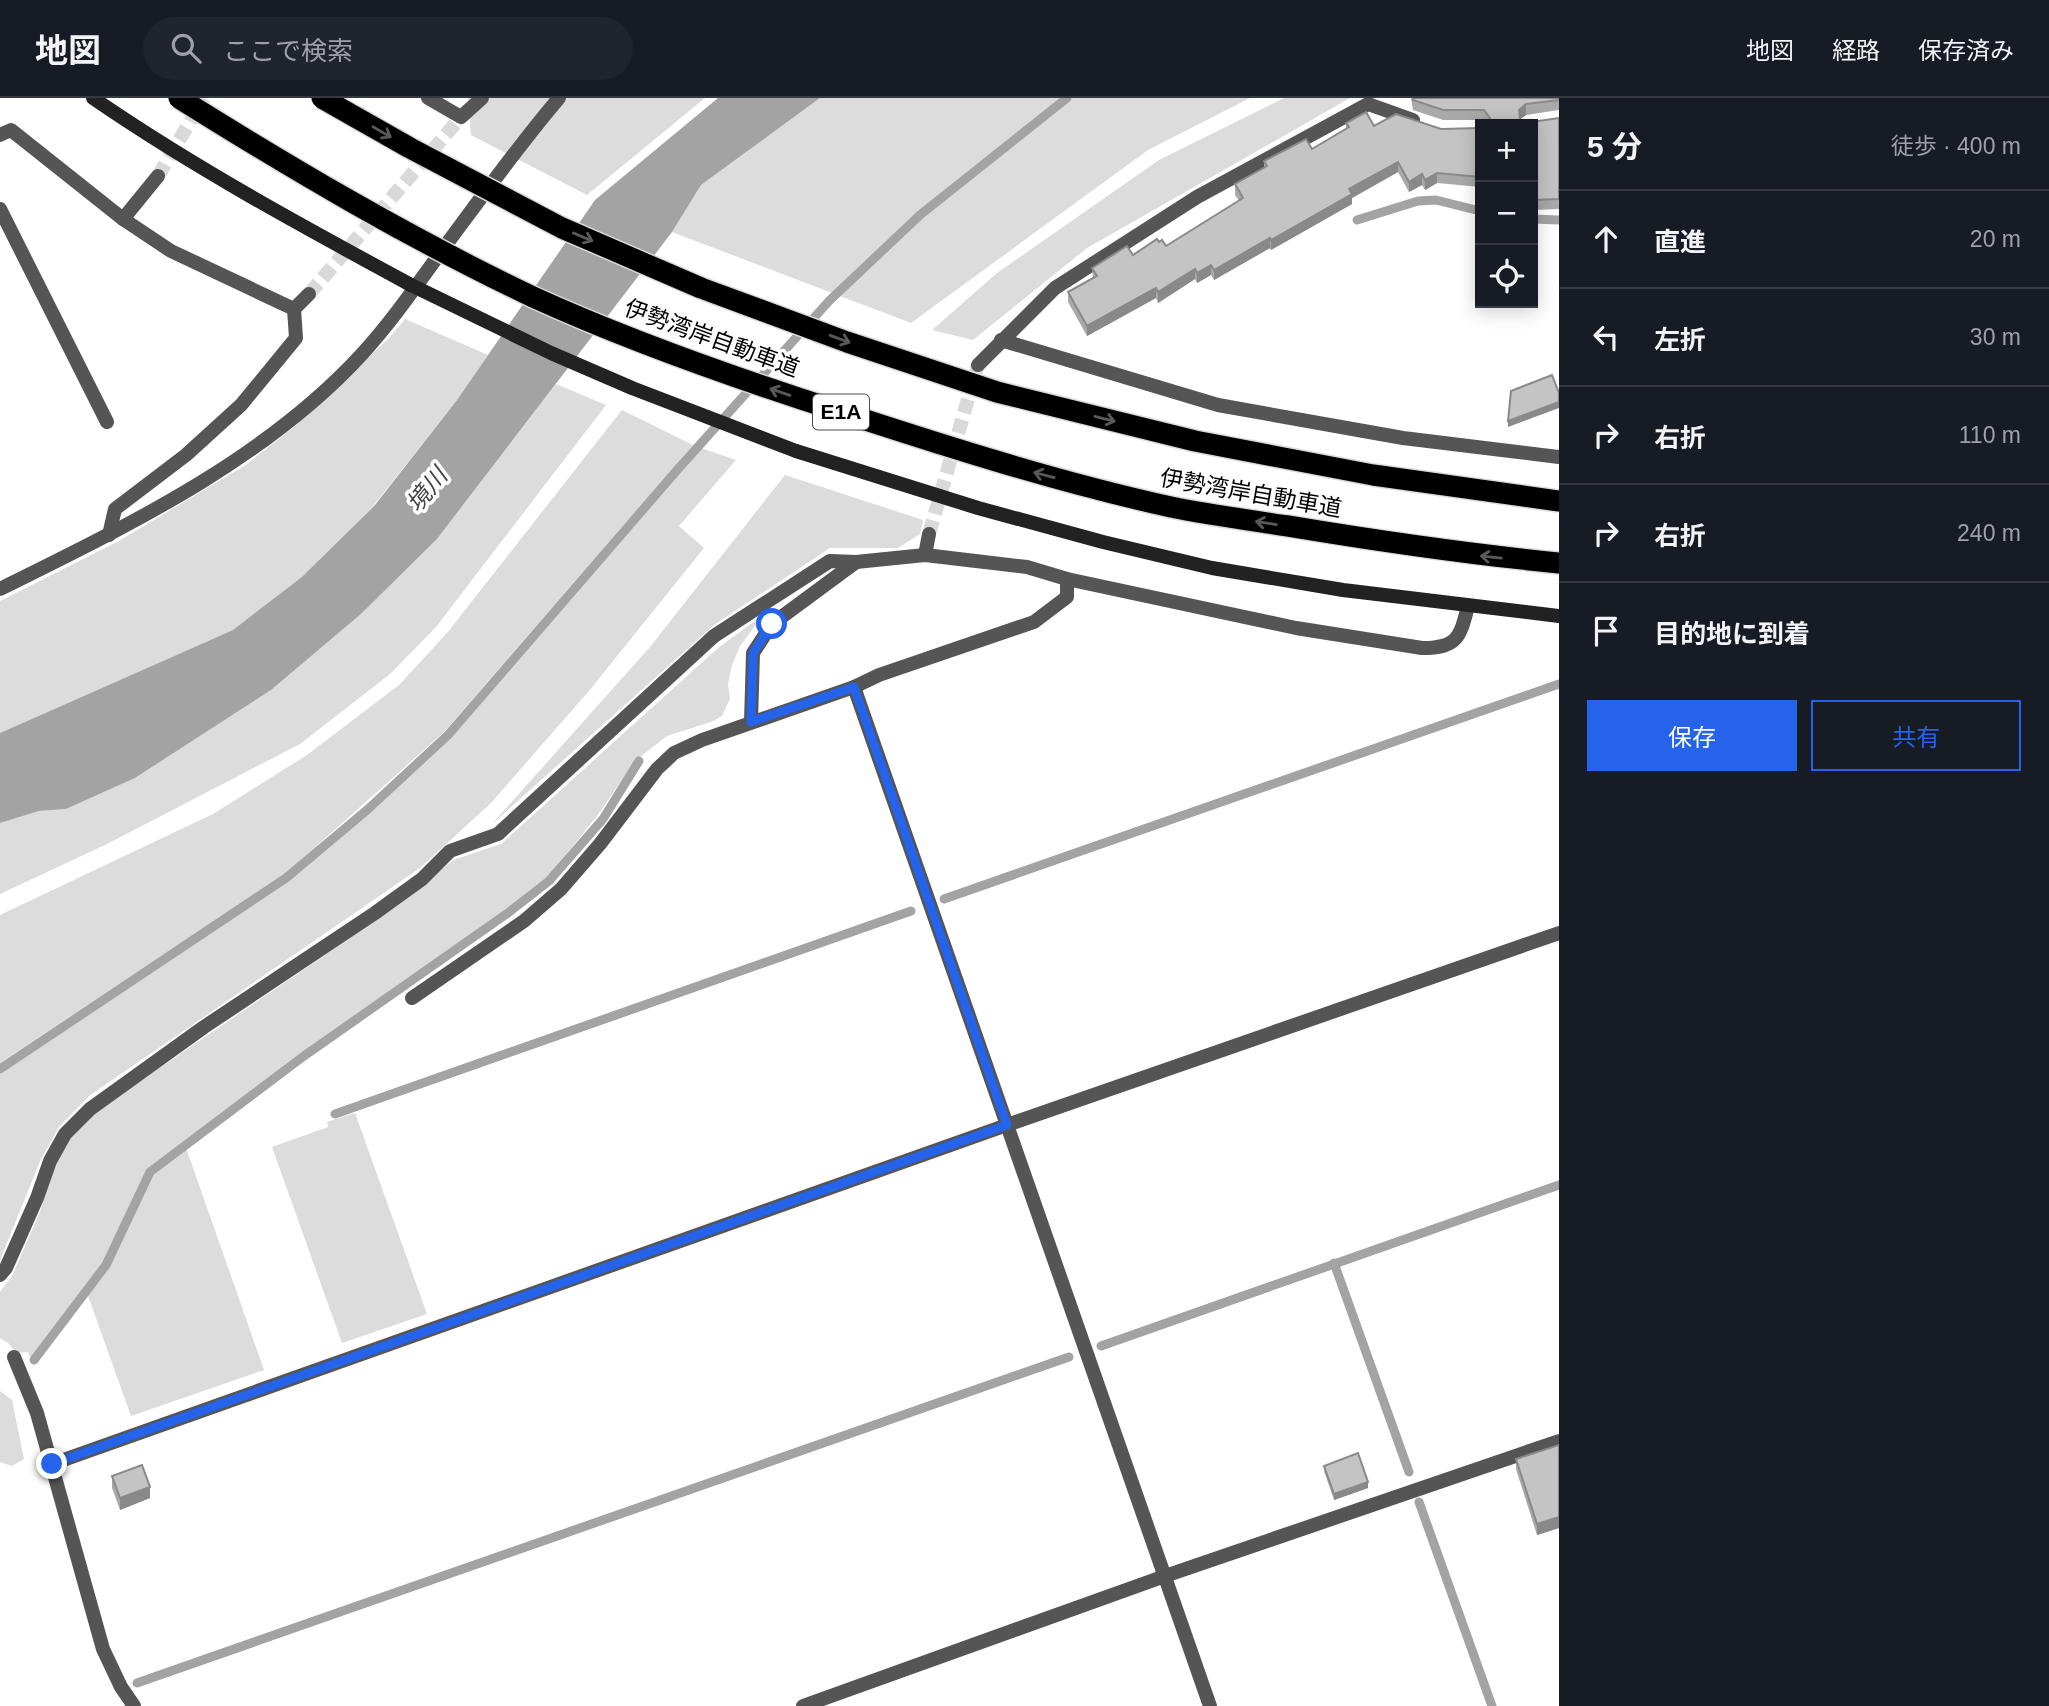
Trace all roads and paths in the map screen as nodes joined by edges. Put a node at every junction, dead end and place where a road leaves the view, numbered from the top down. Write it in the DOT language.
graph roads {
  1 [pos="93,98"];
  2 [pos="179,98"];
  3 [pos="322,98"];
  4 [pos="428,98"];
  5 [pos="482,98"];
  6 [pos="559,98"];
  7 [pos="1429,126"];
  8 [pos="0,135"];
  9 [pos="158,176"];
  10 [pos="0,209"];
  11 [pos="123,219"];
  12 [pos="309,293"];
  13 [pos="294,309"];
  14 [pos="1001,340"];
  15 [pos="978,365"];
  16 [pos="107,422"];
  17 [pos="1559,457"];
  18 [pos="1559,501"];
  19 [pos="929,534"];
  20 [pos="109,535"];
  21 [pos="925,555"];
  22 [pos="856,562"];
  23 [pos="1559,563"];
  24 [pos="1067,579"];
  25 [pos="0,589"];
  26 [pos="1468,606"];
  27 [pos="1559,616"];
  28 [pos="854,687"];
  29 [pos="751,722"];
  30 [pos="1559,933"];
  31 [pos="412,998"];
  32 [pos="1007,1125"];
  33 [pos="0,1275"];
  34 [pos="14,1357"];
  35 [pos="1559,1441"];
  36 [pos="52,1464"];
  37 [pos="1165,1576"];
  38 [pos="825,1702"];
  39 [pos="134,1706"];
  40 [pos="803,1706"];
  41 [pos="1210,1706"];
  1 -- 26 [label="street, bridge"];
  23 -- 2 [label="highway, 伊勢湾岸自動車道 / E1A, one-way, bridge"];
  3 -- 18 [label="highway, 伊勢湾岸自動車道, one-way, bridge"];
  4 -- 5 [label="street"];
  6 -- 20 [label="street"];
  7 -- 14 [label="street"];
  8 -- 11 [label="street"];
  9 -- 11 [label="street"];
  10 -- 16 [label="street"];
  11 -- 13 [label="street"];
  12 -- 13 [label="street"];
  13 -- 20 [label="street"];
  14 -- 15 [label="street"];
  14 -- 17 [label="street"];
  19 -- 21 [label="street"];
  20 -- 25 [label="street"];
  21 -- 22 [label="street"];
  21 -- 24 [label="street"];
  22 -- 29 [label="street"];
  22 -- 33 [label="street"];
  24 -- 26 [label="street"];
  24 -- 28 [label="street"];
  26 -- 27 [label="street"];
  28 -- 29 [label="street"];
  28 -- 32 [label="street"];
  29 -- 31 [label="street"];
  30 -- 32 [label="street"];
  32 -- 36 [label="street"];
  32 -- 37 [label="street"];
  34 -- 36 [label="street"];
  35 -- 37 [label="street"];
  36 -- 39 [label="street"];
  37 -- 38 [label="street"];
  37 -- 41 [label="street"];
  38 -- 40 [label="street"];
}
